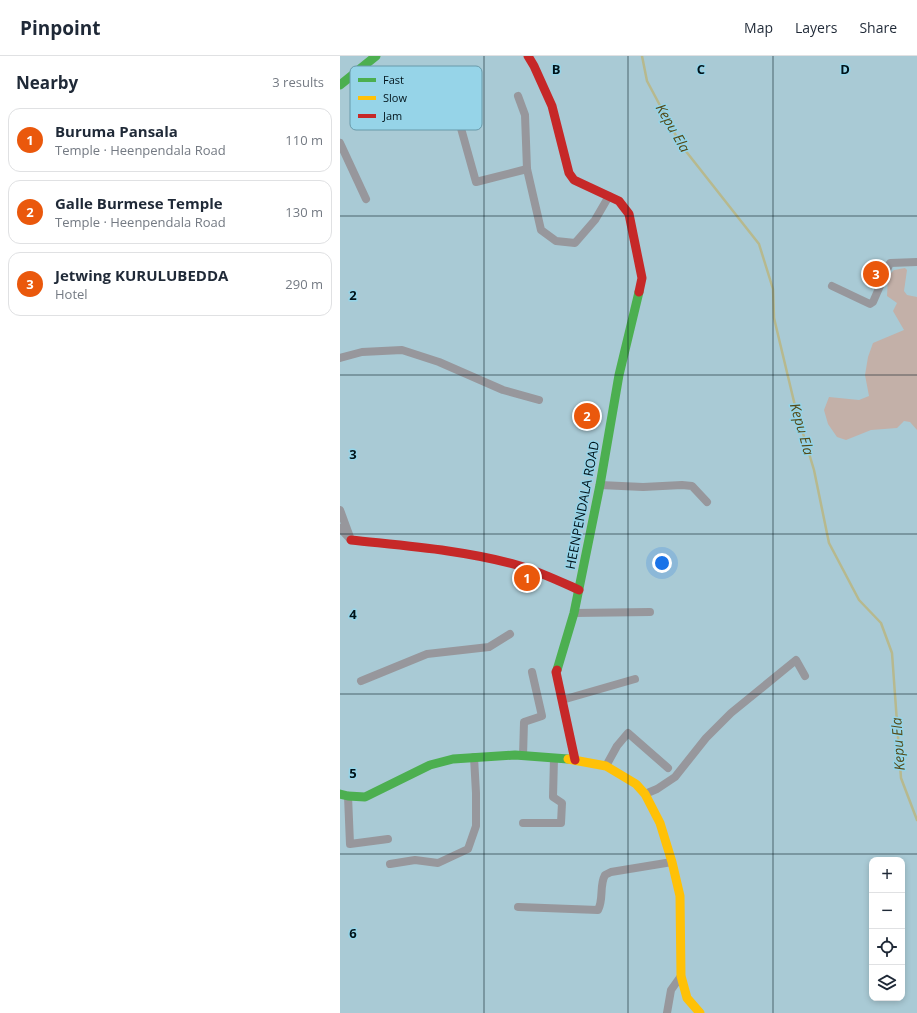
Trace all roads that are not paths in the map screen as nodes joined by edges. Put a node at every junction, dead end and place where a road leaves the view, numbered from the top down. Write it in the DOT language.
graph roads {
  1 [pos="376,56"];
  2 [pos="528,56"];
  3 [pos="364,66"];
  4 [pos="350,77"];
  5 [pos="340,85"];
  6 [pos="518,96"];
  7 [pos="461,130"];
  8 [pos="340,143"];
  9 [pos="527,169"];
  10 [pos="608,196"];
  11 [pos="366,199"];
  12 [pos="917,262"];
  13 [pos="832,286"];
  14 [pos="340,358"];
  15 [pos="539,400"];
  16 [pos="600,485"];
  17 [pos="707,502"];
  18 [pos="340,510"];
  19 [pos="340,528"];
  20 [pos="351,540"];
  21 [pos="579,590"];
  22 [pos="574,612"];
  23 [pos="650,612"];
  24 [pos="510,634"];
  25 [pos="532,672"];
  26 [pos="805,676"];
  27 [pos="635,678"];
  28 [pos="362,681"];
  29 [pos="562,700"];
  30 [pos="523,756"];
  31 [pos="474,757"];
  32 [pos="554,758"];
  33 [pos="575,760"];
  34 [pos="606,766"];
  35 [pos="668,768"];
  36 [pos="645,794"];
  37 [pos="344,795"];
  38 [pos="523,823"];
  39 [pos="388,839"];
  40 [pos="672,862"];
  41 [pos="390,864"];
  42 [pos="518,907"];
  43 [pos="681,976"];
  44 [pos="667,1013"];
  45 [pos="700,1013"];
  1 -- 3 [label="street"];
  2 -- 10 [label="street, HEENPENDALA ROAD"];
  4 -- 5 [label="street"];
  6 -- 9 [label="street"];
  7 -- 9 [label="street"];
  8 -- 11 [label="street"];
  9 -- 10 [label="street"];
  10 -- 16 [label="street, HEENPENDALA ROAD"];
  12 -- 13 [label="street"];
  14 -- 15 [label="street"];
  16 -- 17 [label="street"];
  16 -- 21 [label="street, HEENPENDALA ROAD"];
  18 -- 20 [label="street"];
  19 -- 20 [label="street"];
  20 -- 21 [label="street"];
  21 -- 22 [label="street, HEENPENDALA ROAD"];
  22 -- 23 [label="street"];
  22 -- 29 [label="street, HEENPENDALA ROAD"];
  24 -- 28 [label="street"];
  25 -- 30 [label="street"];
  26 -- 36 [label="street"];
  27 -- 29 [label="street"];
  29 -- 33 [label="street, HEENPENDALA ROAD"];
  30 -- 31 [label="street"];
  30 -- 32 [label="street"];
  31 -- 37 [label="street"];
  31 -- 41 [label="street"];
  32 -- 33 [label="street"];
  32 -- 38 [label="street"];
  33 -- 34 [label="street"];
  34 -- 35 [label="street"];
  34 -- 36 [label="street"];
  36 -- 40 [label="street"];
  37 -- 39 [label="street"];
  40 -- 42 [label="street"];
  40 -- 43 [label="street"];
  43 -- 44 [label="street"];
  43 -- 45 [label="street"];
}
